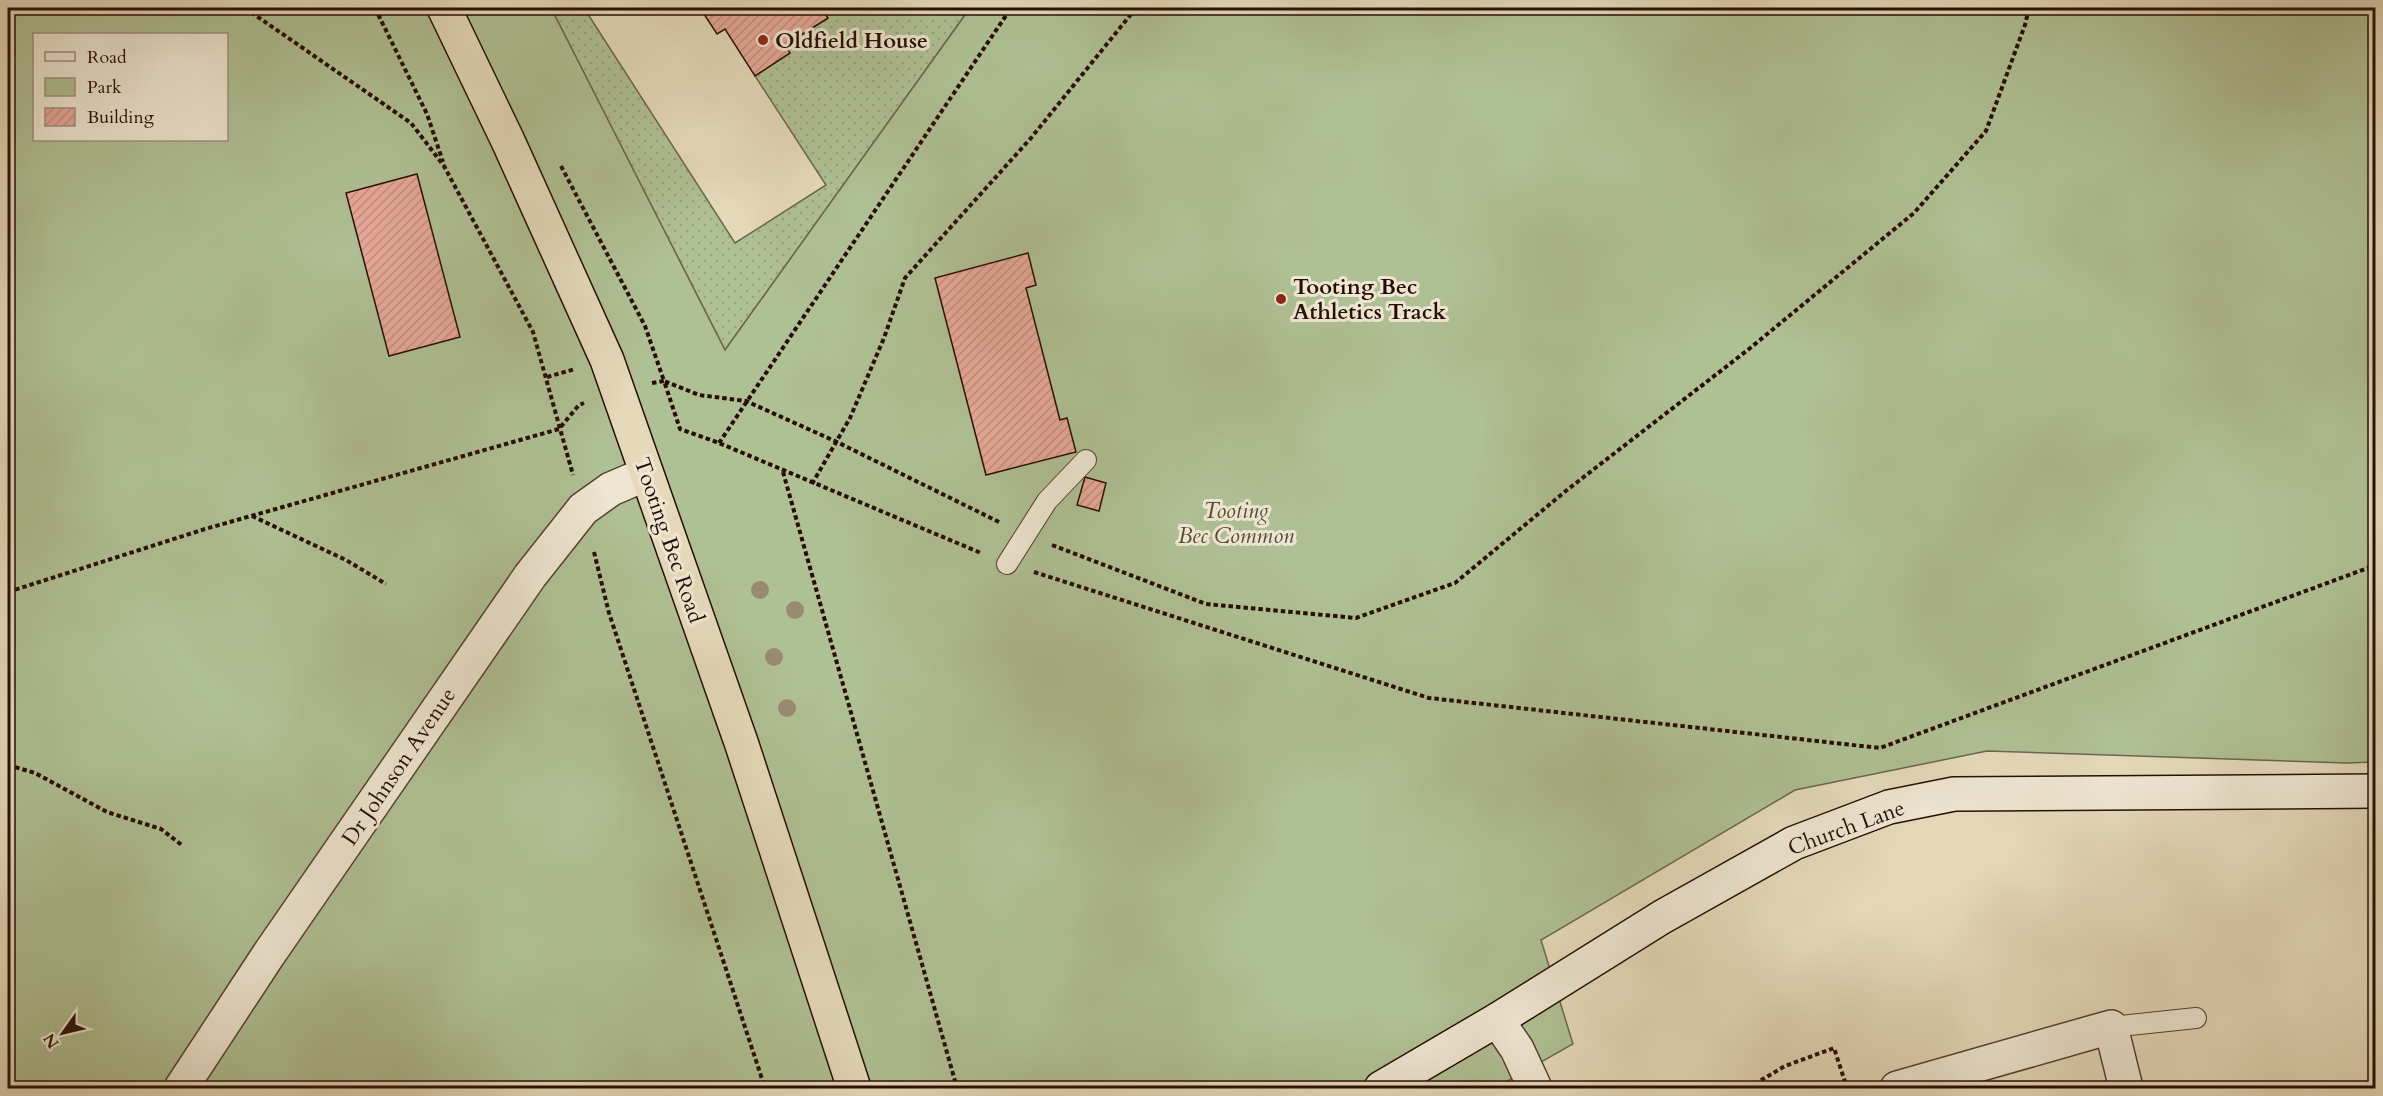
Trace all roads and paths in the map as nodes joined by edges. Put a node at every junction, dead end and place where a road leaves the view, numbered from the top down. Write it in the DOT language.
graph roads {
  1 [pos="245,8"];
  2 [pos="375,8"];
  3 [pos="444,8"];
  4 [pos="1011,8"];
  5 [pos="1136,8"];
  6 [pos="2029,8"];
  7 [pos="555,156"];
  8 [pos="444,166"];
  9 [pos="574,369"];
  10 [pos="547,377"];
  11 [pos="664,381"];
  12 [pos="648,384"];
  13 [pos="746,401"];
  14 [pos="579,405"];
  15 [pos="559,429"];
  16 [pos="837,442"];
  17 [pos="719,443"];
  18 [pos="1086,460"];
  19 [pos="782,471"];
  20 [pos="646,474"];
  21 [pos="812,484"];
  22 [pos="583,509"];
  23 [pos="252,516"];
  24 [pos="1026,535"];
  25 [pos="1007,564"];
  26 [pos="2376,565"];
  27 [pos="386,584"];
  28 [pos="8,592"];
  29 [pos="8,765"];
  30 [pos="2376,791"];
  31 [pos="183,846"];
  32 [pos="2196,1018"];
  33 [pos="1497,1020"];
  34 [pos="2111,1027"];
  35 [pos="181,1089"];
  36 [pos="765,1089"];
  37 [pos="854,1089"];
  38 [pos="957,1089"];
  39 [pos="1381,1089"];
  40 [pos="1536,1089"];
  41 [pos="1748,1089"];
  42 [pos="1847,1089"];
  43 [pos="1897,1089"];
  44 [pos="2126,1089"];
  1 -- 8 [label="path"];
  2 -- 8 [label="path"];
  3 -- 20 [label="highway, Tooting Bec Road"];
  4 -- 13 [label="path"];
  5 -- 16 [label="path"];
  6 -- 24 [label="path"];
  7 -- 11 [label="path"];
  8 -- 10 [label="path"];
  9 -- 10 [label="path"];
  10 -- 15 [label="path"];
  11 -- 12 [label="path"];
  11 -- 13 [label="path"];
  11 -- 17 [label="path"];
  13 -- 16 [label="path"];
  13 -- 17 [label="path"];
  14 -- 15 [label="path"];
  15 -- 22 [label="path"];
  15 -- 23 [label="path"];
  16 -- 21 [label="path"];
  16 -- 24 [label="path"];
  17 -- 19 [label="path"];
  18 -- 24 [label="lane"];
  19 -- 21 [label="path"];
  19 -- 38 [label="path"];
  20 -- 22 [label="street, Dr Johnson Avenue"];
  20 -- 37 [label="highway, Tooting Bec Road"];
  21 -- 25 [label="path"];
  22 -- 35 [label="street, Dr Johnson Avenue"];
  22 -- 36 [label="path"];
  23 -- 27 [label="path"];
  23 -- 28 [label="path"];
  24 -- 25 [label="lane"];
  25 -- 26 [label="path"];
  29 -- 31 [label="path"];
  30 -- 33 [label="street, Church Lane"];
  32 -- 34 [label="lane"];
  33 -- 39 [label="street, Church Lane"];
  33 -- 40 [label="street"];
  34 -- 43 [label="street"];
  34 -- 44 [label="street"];
  41 -- 42 [label="path"];
}
